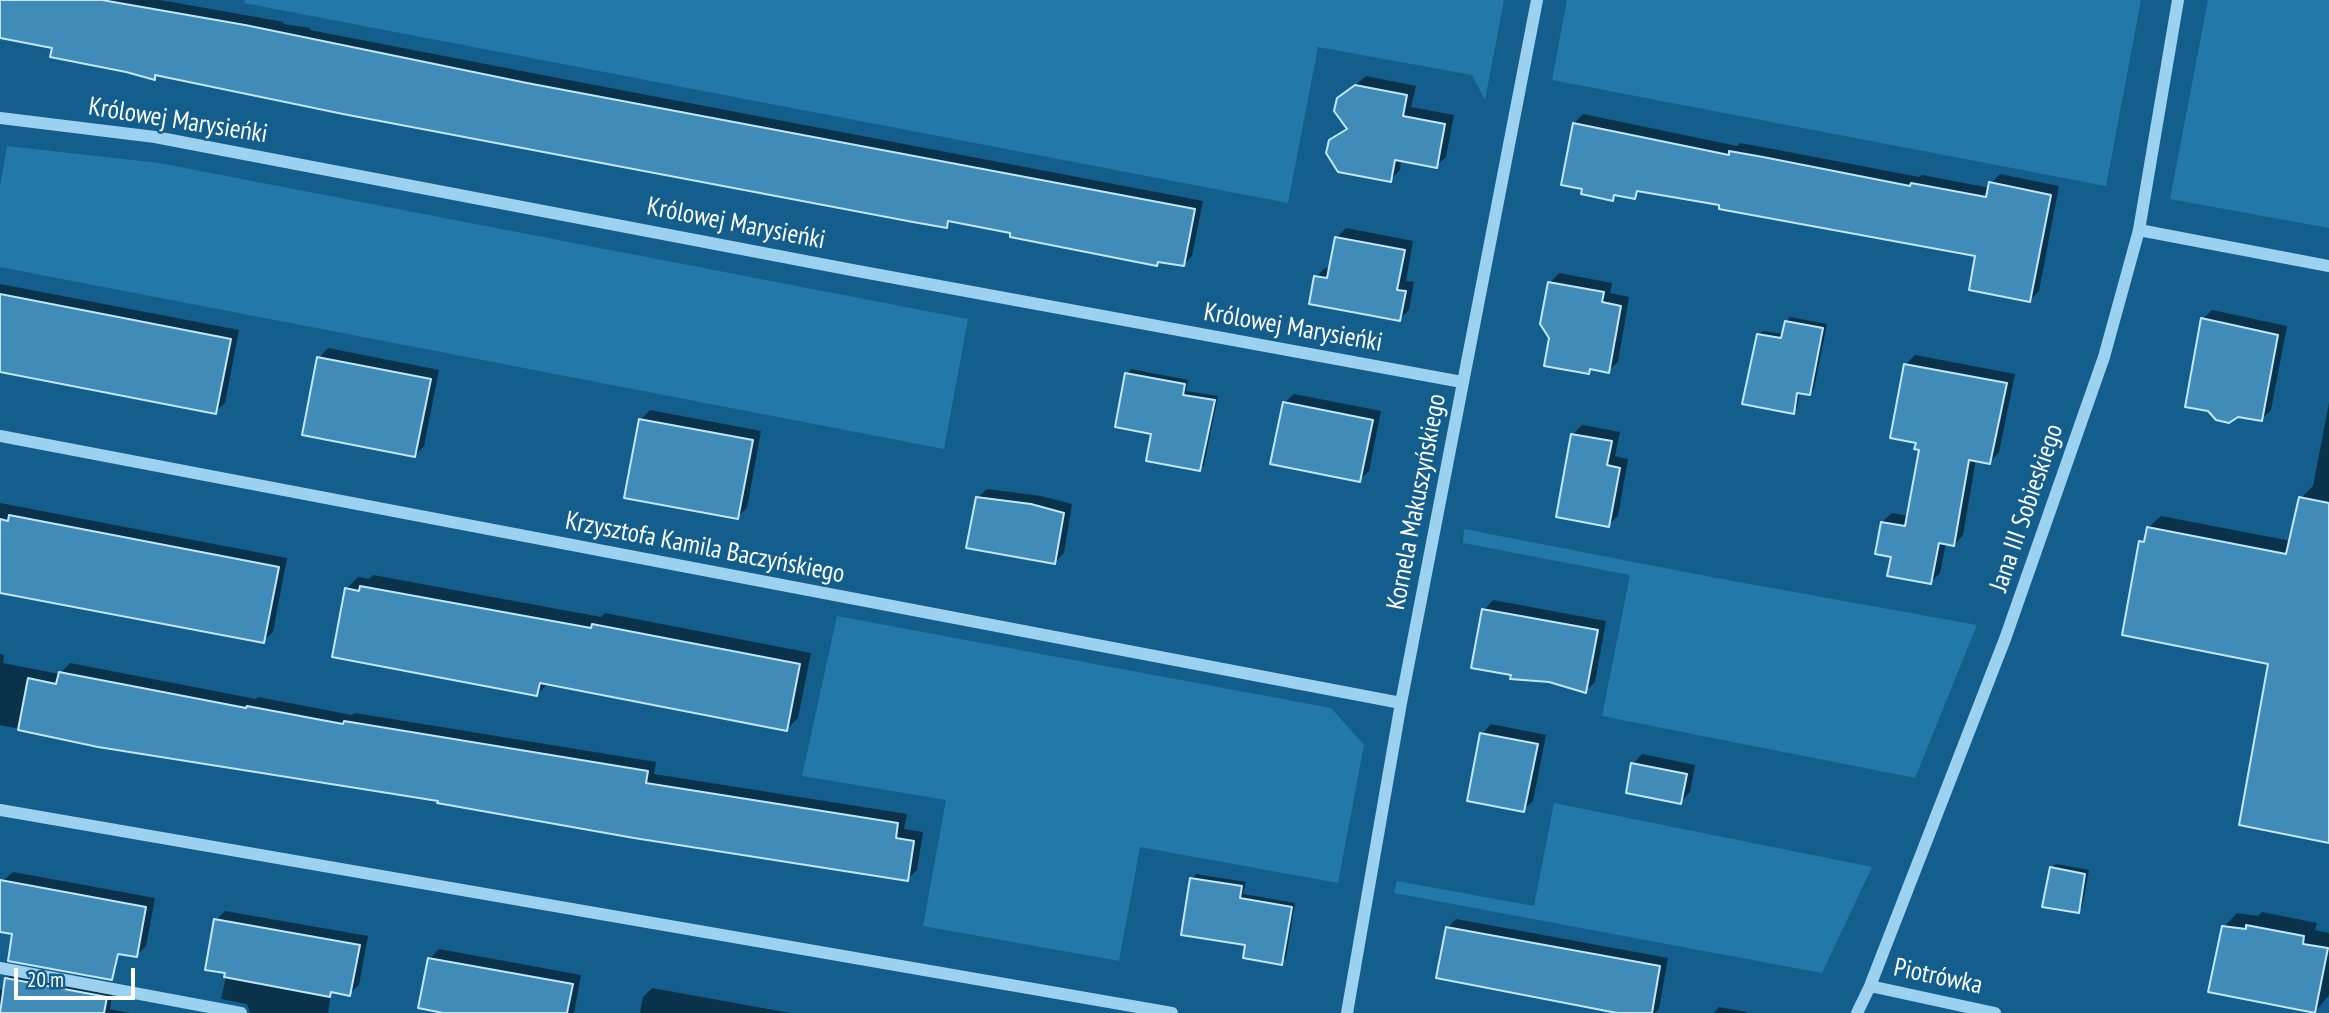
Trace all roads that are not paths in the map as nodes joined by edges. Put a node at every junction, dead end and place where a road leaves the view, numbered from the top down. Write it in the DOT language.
graph roads {
  1 [pos="1537,0"];
  2 [pos="2178,0"];
  3 [pos="0,118"];
  4 [pos="2139,230"];
  5 [pos="2329,266"];
  6 [pos="1462,382"];
  7 [pos="0,436"];
  8 [pos="1401,703"];
  9 [pos="0,810"];
  10 [pos="0,968"];
  11 [pos="1870,986"];
  12 [pos="241,1013"];
  13 [pos="1172,1013"];
  14 [pos="1347,1013"];
  15 [pos="1857,1013"];
  16 [pos="1996,1013"];
  1 -- 6 [label="street, Kornela Makuszyńskiego"];
  2 -- 4 [label="street, Jana III Sobieskiego"];
  3 -- 6 [label="street, Królowej Marysieńki"];
  4 -- 5 [label="street"];
  4 -- 11 [label="street, Jana III Sobieskiego"];
  6 -- 8 [label="street, Kornela Makuszyńskiego"];
  7 -- 8 [label="street, Krzysztofa Kamila Baczyńskiego"];
  8 -- 14 [label="street, Kornela Makuszyńskiego"];
  9 -- 13 [label="street"];
  10 -- 12 [label="street"];
  11 -- 15 [label="street, Jana III Sobieskiego"];
  11 -- 16 [label="street, Piotrówka"];
}
